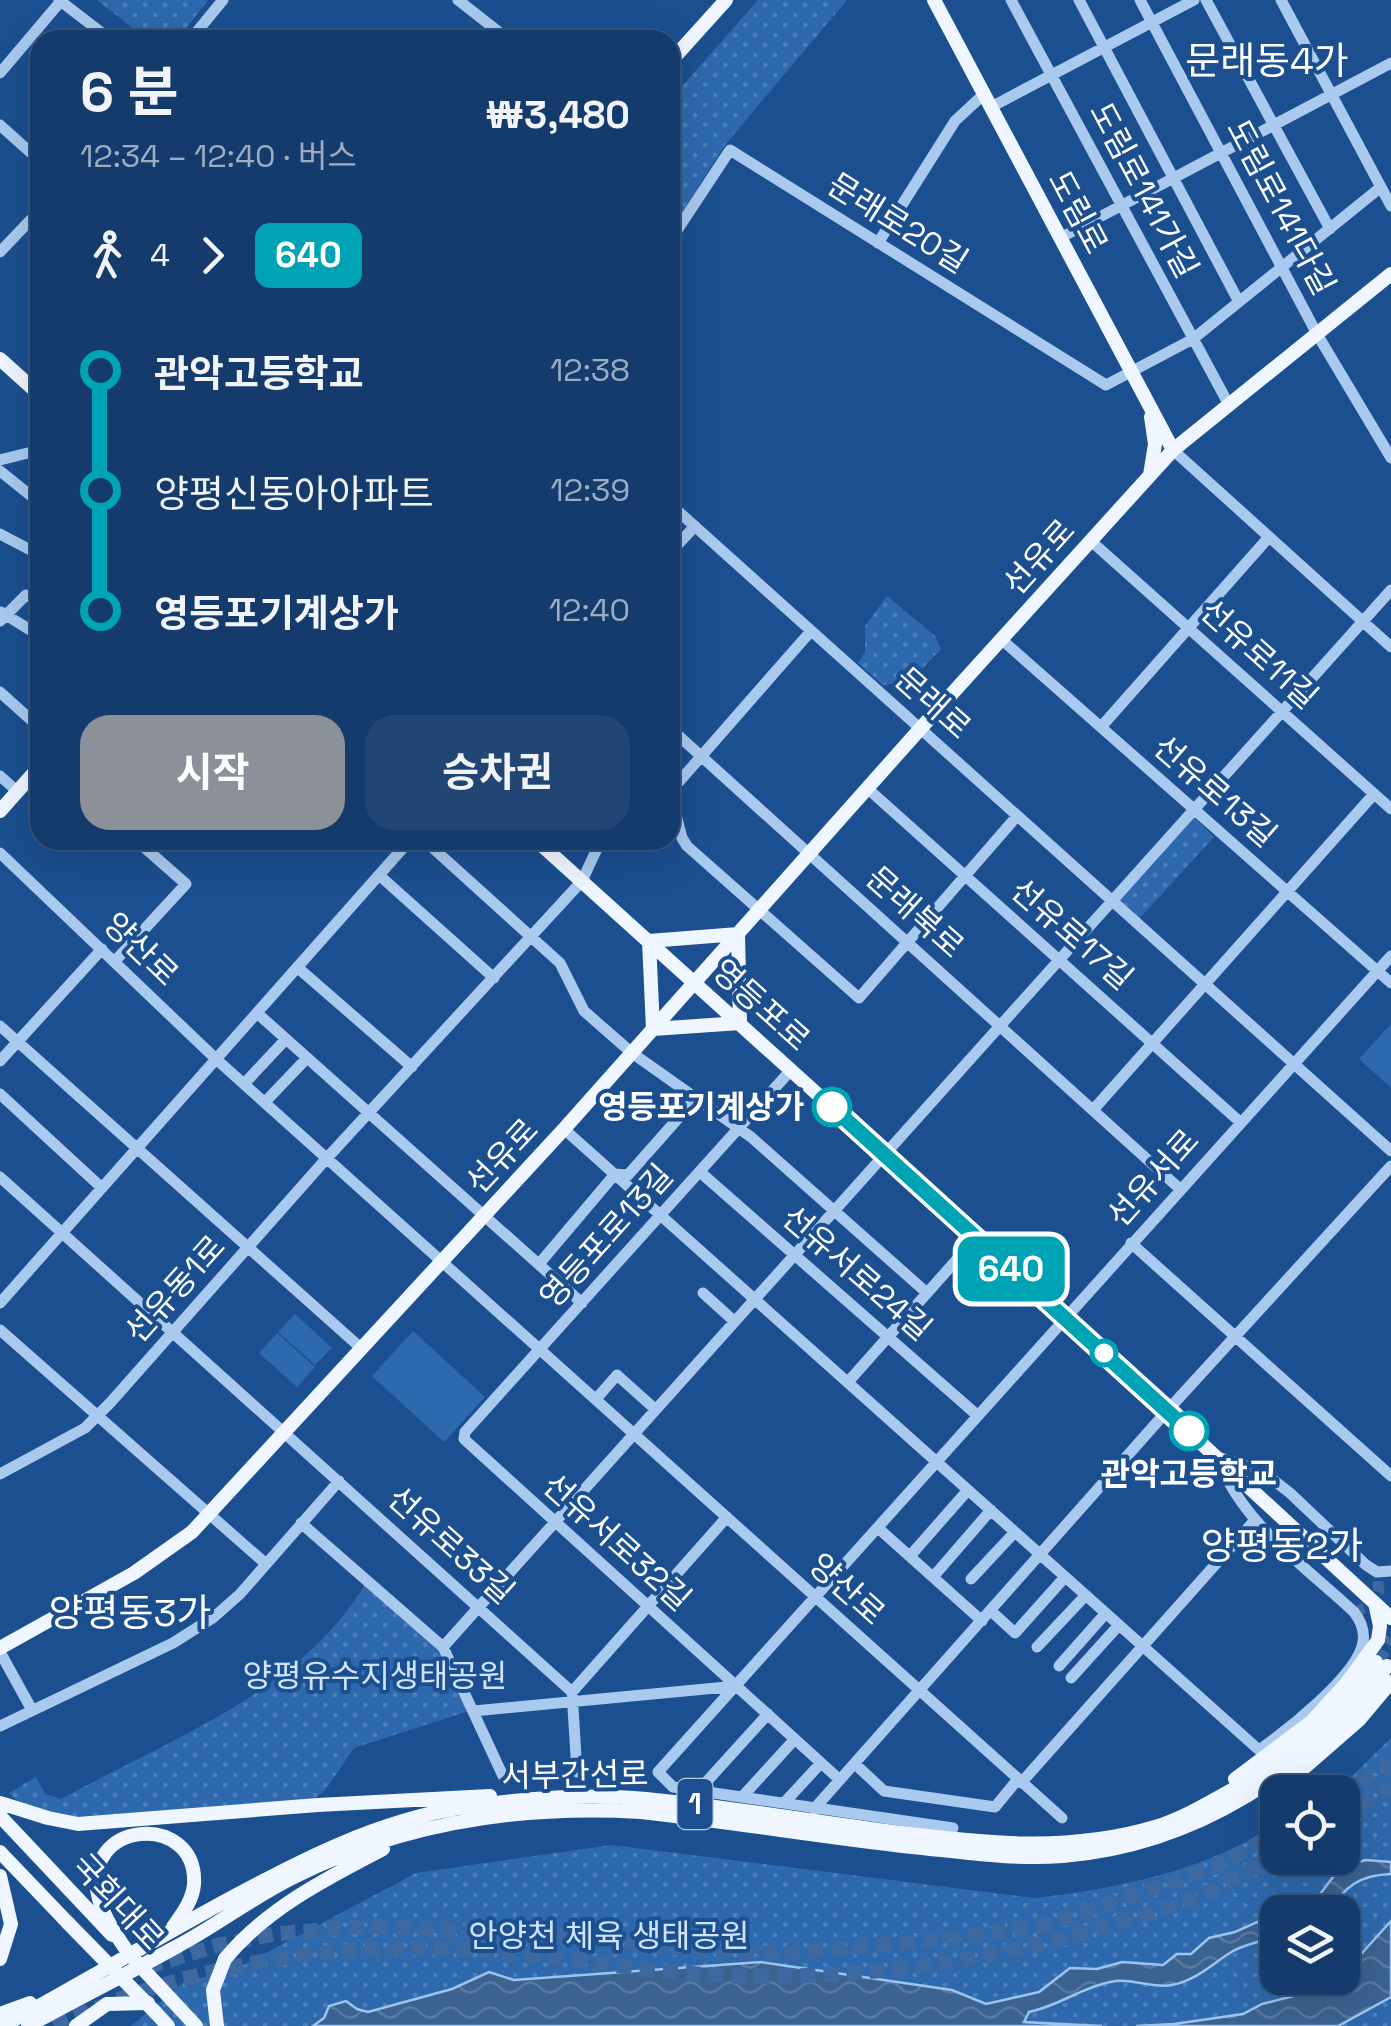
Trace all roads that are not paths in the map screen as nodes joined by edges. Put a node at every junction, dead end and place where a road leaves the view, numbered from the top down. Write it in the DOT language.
graph roads {
  1 [pos="223,0"];
  2 [pos="458,0"];
  3 [pos="726,0"];
  4 [pos="934,0"];
  5 [pos="1011,0"];
  6 [pos="1079,0"];
  7 [pos="1140,0"];
  8 [pos="1194,0"];
  9 [pos="1206,0"];
  10 [pos="1280,0"];
  11 [pos="63,1"];
  12 [pos="1152,22"];
  13 [pos="38,30"];
  14 [pos="99,30"];
  15 [pos="198,30"];
  16 [pos="496,30"];
  17 [pos="30,39"];
  18 [pos="1104,48"];
  19 [pos="680,51"];
  20 [pos="1391,64"];
  21 [pos="0,73"];
  22 [pos="1052,75"];
  23 [pos="1332,95"];
  24 [pos="987,101"];
  25 [pos="1274,125"];
  26 [pos="0,126"];
  27 [pos="30,152"];
  28 [pos="1221,153"];
  29 [pos="1173,178"];
  30 [pos="1381,187"];
  31 [pos="1122,206"];
  32 [pos="1391,206"];
  33 [pos="30,220"];
  34 [pos="680,226"];
  35 [pos="1330,229"];
  36 [pos="1060,238"];
  37 [pos="878,243"];
  38 [pos="0,252"];
  39 [pos="1282,267"];
  40 [pos="1391,274"];
  41 [pos="1239,302"];
  42 [pos="1317,334"];
  43 [pos="1193,339"];
  44 [pos="0,359"];
  45 [pos="1132,372"];
  46 [pos="30,386"];
  47 [pos="1150,406"];
  48 [pos="1229,406"];
  49 [pos="1173,450"];
  50 [pos="30,452"];
  51 [pos="1391,458"];
  52 [pos="0,460"];
  53 [pos="0,472"];
  54 [pos="1150,475"];
  55 [pos="30,495"];
  56 [pos="680,513"];
  57 [pos="695,526"];
  58 [pos="0,534"];
  59 [pos="1269,537"];
  60 [pos="1091,541"];
  61 [pos="680,542"];
  62 [pos="30,550"];
  63 [pos="1391,590"];
  64 [pos="30,597"];
  65 [pos="2,616"];
  66 [pos="1363,622"];
  67 [pos="1188,627"];
  68 [pos="811,630"];
  69 [pos="30,631"];
  70 [pos="1002,639"];
  71 [pos="1391,647"];
  72 [pos="0,692"];
  73 [pos="1282,712"];
  74 [pos="30,719"];
  75 [pos="1100,726"];
  76 [pos="920,728"];
  77 [pos="680,737"];
  78 [pos="700,756"];
  79 [pos="0,776"];
  80 [pos="30,777"];
  81 [pos="680,780"];
  82 [pos="867,788"];
  83 [pos="17,792"];
  84 [pos="1374,794"];
  85 [pos="1391,809"];
  86 [pos="1194,810"];
  87 [pos="0,811"];
  88 [pos="1017,816"];
  89 [pos="680,830"];
  90 [pos="147,850"];
  91 [pos="401,850"];
  92 [pos="435,850"];
  93 [pos="547,850"];
  94 [pos="596,850"];
  95 [pos="0,853"];
  96 [pos="808,854"];
  97 [pos="378,875"];
  98 [pos="966,875"];
  99 [pos="582,881"];
  100 [pos="1287,892"];
  101 [pos="1112,901"];
  102 [pos="760,909"];
  103 [pos="738,934"];
  104 [pos="531,936"];
  105 [pos="649,941"];
  106 [pos="907,942"];
  107 [pos="102,949"];
  108 [pos="1391,956"];
  109 [pos="1060,959"];
  110 [pos="115,961"];
  111 [pos="298,967"];
  112 [pos="1377,971"];
  113 [pos="494,978"];
  114 [pos="695,982"];
  115 [pos="1203,984"];
  116 [pos="1391,984"];
  117 [pos="257,1013"];
  118 [pos="740,1023"];
  119 [pos="1000,1025"];
  120 [pos="0,1026"];
  121 [pos="653,1029"];
  122 [pos="286,1039"];
  123 [pos="1152,1041"];
  124 [pos="18,1042"];
  125 [pos="632,1053"];
  126 [pos="308,1058"];
  127 [pos="216,1059"];
  128 [pos="0,1061"];
  129 [pos="1294,1064"];
  130 [pos="412,1066"];
  131 [pos="791,1070"];
  132 [pos="244,1084"];
  133 [pos="0,1094"];
  134 [pos="696,1098"];
  135 [pos="264,1102"];
  136 [pos="1093,1110"];
  137 [pos="369,1113"];
  138 [pos="1240,1122"];
  139 [pos="739,1128"];
  140 [pos="564,1129"];
  141 [pos="136,1149"];
  142 [pos="1391,1152"];
  143 [pos="884,1154"];
  144 [pos="328,1158"];
  145 [pos="1391,1166"];
  146 [pos="700,1172"];
  147 [pos="615,1174"];
  148 [pos="0,1177"];
  149 [pos="102,1188"];
  150 [pos="1180,1189"];
  151 [pos="834,1210"];
  152 [pos="484,1216"];
  153 [pos="661,1216"];
  154 [pos="62,1233"];
  155 [pos="976,1238"];
  156 [pos="1131,1243"];
  157 [pos="248,1248"];
  158 [pos="794,1254"];
  159 [pos="442,1261"];
  160 [pos="539,1264"];
  161 [pos="703,1292"];
  162 [pos="927,1293"];
  163 [pos="754,1299"];
  164 [pos="0,1303"];
  165 [pos="582,1303"];
  166 [pos="1064,1317"];
  167 [pos="734,1321"];
  168 [pos="0,1330"];
  169 [pos="174,1331"];
  170 [pos="889,1336"];
  171 [pos="1236,1337"];
  172 [pos="362,1349"];
  173 [pos="541,1349"];
  174 [pos="848,1382"];
  175 [pos="596,1399"];
  176 [pos="655,1409"];
  177 [pos="1167,1411"];
  178 [pos="96,1416"];
  179 [pos="977,1416"];
  180 [pos="286,1432"];
  181 [pos="633,1433"];
  182 [pos="1218,1458"];
  183 [pos="936,1461"];
  184 [pos="0,1474"];
  185 [pos="1391,1476"];
  186 [pos="339,1481"];
  187 [pos="968,1490"];
  188 [pos="991,1510"];
  189 [pos="209,1515"];
  190 [pos="727,1517"];
  191 [pos="1255,1520"];
  192 [pos="554,1522"];
  193 [pos="301,1523"];
  194 [pos="878,1528"];
  195 [pos="1015,1532"];
  196 [pos="1041,1555"];
  197 [pos="910,1556"];
  198 [pos="266,1564"];
  199 [pos="1391,1571"];
  200 [pos="932,1577"];
  201 [pos="1065,1577"];
  202 [pos="971,1579"];
  203 [pos="1086,1595"];
  204 [pos="1391,1595"];
  205 [pos="816,1598"];
  206 [pos="1375,1602"];
  207 [pos="647,1606"];
  208 [pos="479,1607"];
  209 [pos="1106,1613"];
  210 [pos="986,1616"];
  211 [pos="1391,1618"];
  212 [pos="1119,1625"];
  213 [pos="1143,1646"];
  214 [pos="443,1647"];
  215 [pos="1037,1647"];
  216 [pos="0,1650"];
  217 [pos="1381,1660"];
  218 [pos="1058,1666"];
  219 [pos="1072,1678"];
  220 [pos="1391,1682"];
  221 [pos="737,1686"];
  222 [pos="920,1691"];
  223 [pos="573,1697"];
  224 [pos="1391,1699"];
  225 [pos="32,1710"];
  226 [pos="474,1711"];
  227 [pos="768,1714"];
  228 [pos="1360,1720"];
  229 [pos="0,1726"];
  230 [pos="795,1739"];
  231 [pos="821,1762"];
  232 [pos="854,1764"];
  233 [pos="577,1772"];
  234 [pos="503,1776"];
  235 [pos="840,1780"];
  236 [pos="1020,1781"];
  237 [pos="700,1790"];
  238 [pos="742,1796"];
  239 [pos="530,1798"];
  240 [pos="0,1803"];
  241 [pos="784,1803"];
  242 [pos="814,1808"];
  243 [pos="0,1816"];
  244 [pos="1062,1818"];
  245 [pos="450,1824"];
  246 [pos="953,1828"];
  247 [pos="1159,1830"];
  248 [pos="0,1852"];
  249 [pos="0,1876"];
  250 [pos="170,1931"];
  251 [pos="129,1954"];
  252 [pos="0,1960"];
  253 [pos="78,1992"];
  254 [pos="152,2008"];
  255 [pos="0,2014"];
  256 [pos="3,2026"];
  257 [pos="28,2026"];
  258 [pos="48,2026"];
  259 [pos="76,2026"];
  260 [pos="168,2026"];
  261 [pos="196,2026"];
  262 [pos="218,2026"];
  1 -- 15 [label="street"];
  2 -- 16 [label="street"];
  3 -- 19 [label="main road"];
  4 -- 24 [label="main road, 도림로"];
  5 -- 22 [label="street, 도림로141가길"];
  6 -- 18 [label="street"];
  7 -- 12 [label="street, 도림로141다길"];
  8 -- 12 [label="street"];
  9 -- 25 [label="street"];
  10 -- 23 [label="street"];
  11 -- 13 [label="street"];
  11 -- 14 [label="street"];
  12 -- 18 [label="street"];
  12 -- 28 [label="street, 도림로141다길"];
  17 -- 21 [label="street"];
  18 -- 22 [label="street"];
  18 -- 29 [label="street"];
  20 -- 23 [label="street"];
  22 -- 24 [label="street"];
  22 -- 31 [label="street, 도림로141가길"];
  23 -- 25 [label="street"];
  23 -- 30 [label="street"];
  24 -- 36 [label="main road, 도림로"];
  24 -- 37 [label="street"];
  25 -- 28 [label="street"];
  25 -- 35 [label="street"];
  26 -- 27 [label="street"];
  28 -- 29 [label="street"];
  28 -- 39 [label="street, 도림로141다길"];
  29 -- 31 [label="street"];
  29 -- 41 [label="street"];
  30 -- 32 [label="street"];
  30 -- 35 [label="street"];
  31 -- 36 [label="street"];
  31 -- 43 [label="street, 도림로141가길"];
  33 -- 38 [label="street"];
  34 -- 37 [label="street, 문래로20길"];
  35 -- 39 [label="street"];
  36 -- 45 [label="main road, 도림로"];
  37 -- 45 [label="street, 문래로20길"];
  39 -- 41 [label="street"];
  39 -- 42 [label="street, 도림로141다길"];
  40 -- 42 [label="main road, 선유로"];
  41 -- 43 [label="street"];
  42 -- 48 [label="main road, 선유로"];
  42 -- 51 [label="street, 도림로141다길"];
  43 -- 45 [label="street"];
  43 -- 48 [label="street, 도림로141가길"];
  44 -- 46 [label="main road"];
  45 -- 47 [label="main road, 도림로"];
  47 -- 49 [label="main road, 도림로"];
  47 -- 54 [label="main road"];
  48 -- 49 [label="main road, 선유로"];
  49 -- 54 [label="main road, 선유로"];
  49 -- 59 [label="street"];
  50 -- 52 [label="street"];
  53 -- 55 [label="street"];
  54 -- 60 [label="main road, 선유로"];
  56 -- 57 [label="street, 문래로"];
  57 -- 61 [label="street"];
  57 -- 68 [label="street, 문래로"];
  58 -- 62 [label="street"];
  59 -- 66 [label="street"];
  59 -- 67 [label="street"];
  60 -- 67 [label="street, 선유로11길"];
  60 -- 70 [label="main road, 선유로"];
  63 -- 66 [label="street"];
  64 -- 65 [label="street"];
  65 -- 69 [label="street"];
  66 -- 71 [label="street"];
  66 -- 73 [label="street"];
  67 -- 73 [label="street, 선유로11길"];
  67 -- 75 [label="street"];
  68 -- 76 [label="street, 문래로"];
  68 -- 78 [label="street"];
  70 -- 75 [label="street, 선유로13길"];
  70 -- 76 [label="main road, 선유로"];
  72 -- 74 [label="street"];
  73 -- 84 [label="street, 선유로11길"];
  73 -- 86 [label="street"];
  75 -- 86 [label="street, 선유로13길"];
  76 -- 82 [label="main road, 선유로"];
  76 -- 88 [label="street, 문래로"];
  77 -- 78 [label="street, 문래북로"];
  78 -- 81 [label="street"];
  78 -- 96 [label="street, 문래북로"];
  79 -- 83 [label="street"];
  80 -- 83 [label="main road"];
  82 -- 96 [label="main road, 선유로"];
  82 -- 98 [label="street, 선유로17길"];
  83 -- 87 [label="main road"];
  84 -- 85 [label="street, 선유로11길"];
  84 -- 100 [label="street"];
  86 -- 100 [label="street, 선유로13길"];
  86 -- 101 [label="street"];
  88 -- 98 [label="street"];
  88 -- 101 [label="street, 문래로"];
  89 -- 102 [label="street"];
  90 -- 110 [label="street"];
  91 -- 97 [label="street"];
  92 -- 104 [label="street"];
  93 -- 99 [label="main road, 영등포로"];
  94 -- 99 [label="street, 선유동1로"];
  95 -- 107 [label="street, 양산로"];
  96 -- 102 [label="main road, 선유로"];
  96 -- 106 [label="street, 문래북로"];
  97 -- 111 [label="street"];
  97 -- 113 [label="street"];
  98 -- 106 [label="street"];
  98 -- 109 [label="street, 선유로17길"];
  99 -- 104 [label="street, 선유동1로"];
  99 -- 105 [label="main road, 영등포로"];
  100 -- 112 [label="street, 선유로13길"];
  100 -- 115 [label="street"];
  101 -- 109 [label="street"];
  101 -- 115 [label="street, 문래로"];
  102 -- 103 [label="main road, 선유로"];
  102 -- 106 [label="street"];
  103 -- 105 [label="main road"];
  103 -- 114 [label="main road, 선유로"];
  103 -- 118 [label="main road"];
  104 -- 113 [label="street, 선유동1로"];
  104 -- 125 [label="street"];
  105 -- 114 [label="main road, 영등포로"];
  105 -- 121 [label="main road"];
  106 -- 119 [label="street, 문래북로"];
  107 -- 110 [label="street, 양산로"];
  107 -- 124 [label="street"];
  108 -- 112 [label="street, 선유서로"];
  109 -- 119 [label="street"];
  109 -- 123 [label="street, 선유로17길"];
  110 -- 127 [label="street, 양산로"];
  111 -- 117 [label="street"];
  111 -- 130 [label="street"];
  112 -- 116 [label="street, 선유로13길"];
  112 -- 129 [label="street, 선유서로"];
  113 -- 130 [label="street, 선유동1로"];
  114 -- 118 [label="main road, 영등포로"];
  114 -- 121 [label="main road, 선유로"];
  115 -- 123 [label="street"];
  115 -- 129 [label="street, 문래로"];
  117 -- 122 [label="street"];
  117 -- 127 [label="street"];
  118 -- 121 [label="main road"];
  118 -- 131 [label="main road, 영등포로"];
  119 -- 136 [label="street, 문래북로"];
  119 -- 143 [label="street"];
  120 -- 124 [label="street"];
  121 -- 125 [label="main road, 선유로"];
  122 -- 126 [label="street"];
  122 -- 132 [label="street"];
  123 -- 136 [label="street"];
  123 -- 138 [label="street, 선유로17길"];
  124 -- 128 [label="street"];
  124 -- 141 [label="street"];
  125 -- 134 [label="street"];
  125 -- 140 [label="main road, 선유로"];
  126 -- 135 [label="street"];
  126 -- 137 [label="street"];
  127 -- 132 [label="street, 양산로"];
  127 -- 141 [label="street"];
  129 -- 138 [label="street, 선유서로"];
  129 -- 142 [label="street, 문래로"];
  130 -- 137 [label="street, 선유동1로"];
  131 -- 139 [label="street, 영등포로13길"];
  131 -- 143 [label="main road, 영등포로"];
  132 -- 135 [label="street, 양산로"];
  133 -- 149 [label="street"];
  134 -- 139 [label="street"];
  134 -- 147 [label="street"];
  135 -- 144 [label="street, 양산로"];
  136 -- 150 [label="street, 문래북로"];
  137 -- 144 [label="street, 선유동1로"];
  137 -- 152 [label="street"];
  138 -- 150 [label="street, 선유서로"];
  139 -- 146 [label="street, 영등포로13길"];
  139 -- 151 [label="street"];
  140 -- 147 [label="street"];
  140 -- 152 [label="main road, 선유로"];
  141 -- 149 [label="street"];
  141 -- 157 [label="street"];
  143 -- 151 [label="street"];
  143 -- 155 [label="main road, 영등포로"];
  144 -- 157 [label="street, 선유동1로"];
  144 -- 159 [label="street, 양산로"];
  145 -- 171 [label="street"];
  146 -- 153 [label="street, 영등포로13길"];
  146 -- 158 [label="street, 선유서로24길"];
  147 -- 153 [label="street"];
  147 -- 160 [label="street"];
  148 -- 154 [label="street"];
  149 -- 154 [label="street"];
  150 -- 156 [label="street, 선유서로"];
  151 -- 158 [label="street"];
  151 -- 162 [label="street"];
  152 -- 159 [label="main road, 선유로"];
  152 -- 160 [label="street"];
  153 -- 163 [label="street"];
  153 -- 165 [label="street, 영등포로13길"];
  154 -- 164 [label="street"];
  154 -- 169 [label="street"];
  155 -- 162 [label="street"];
  155 -- 166 [label="main road, 영등포로"];
  156 -- 166 [label="street, 선유서로"];
  156 -- 171 [label="street"];
  157 -- 169 [label="street, 선유동1로"];
  157 -- 172 [label="street"];
  158 -- 163 [label="street"];
  158 -- 170 [label="street, 선유서로24길"];
  159 -- 172 [label="main road, 선유로"];
  159 -- 173 [label="street, 양산로"];
  160 -- 165 [label="street"];
  161 -- 167 [label="street"];
  162 -- 170 [label="street"];
  163 -- 167 [label="street"];
  163 -- 174 [label="street"];
  165 -- 173 [label="street, 영등포로13길"];
  166 -- 177 [label="main road, 영등포로"];
  166 -- 179 [label="street, 선유서로"];
  167 -- 176 [label="street"];
  168 -- 178 [label="street"];
  169 -- 178 [label="street, 선유동1로"];
  169 -- 180 [label="street"];
  170 -- 174 [label="street"];
  170 -- 179 [label="street, 선유서로24길"];
  171 -- 177 [label="street"];
  171 -- 185 [label="street"];
  172 -- 180 [label="main road, 선유로"];
  173 -- 175 [label="street, 양산로"];
  173 -- 192 [label="street, 선유서로32길"];
  174 -- 183 [label="street"];
  175 -- 176 [label="street"];
  175 -- 181 [label="street, 양산로"];
  176 -- 181 [label="street"];
  177 -- 182 [label="main road, 영등포로"];
  177 -- 196 [label="street"];
  178 -- 184 [label="street, 선유동1로"];
  178 -- 189 [label="street"];
  179 -- 183 [label="street, 선유서로"];
  180 -- 186 [label="street, 선유로33길"];
  180 -- 189 [label="main road, 선유로"];
  181 -- 190 [label="street, 양산로"];
  181 -- 192 [label="street"];
  182 -- 191 [label="street"];
  182 -- 199 [label="street"];
  182 -- 206 [label="main road, 영등포로"];
  183 -- 187 [label="street"];
  183 -- 194 [label="street, 선유서로"];
  186 -- 193 [label="street"];
  186 -- 208 [label="street, 선유로33길"];
  187 -- 188 [label="street"];
  187 -- 197 [label="street"];
  188 -- 195 [label="street"];
  188 -- 200 [label="street"];
  189 -- 198 [label="street"];
  189 -- 216 [label="main road, 선유로"];
  190 -- 205 [label="street, 양산로"];
  190 -- 207 [label="street"];
  191 -- 213 [label="street"];
  191 -- 213 [label="street"];
  192 -- 207 [label="street, 선유서로32길"];
  192 -- 208 [label="street"];
  193 -- 198 [label="street"];
  193 -- 214 [label="street"];
  194 -- 197 [label="street"];
  194 -- 205 [label="street, 선유서로"];
  195 -- 196 [label="street"];
  195 -- 202 [label="street"];
  196 -- 201 [label="street"];
  196 -- 210 [label="street"];
  197 -- 200 [label="street"];
  198 -- 225 [label="street"];
  200 -- 210 [label="street"];
  201 -- 203 [label="street"];
  201 -- 210 [label="street"];
  203 -- 209 [label="street"];
  203 -- 215 [label="street"];
  204 -- 206 [label="main road"];
  205 -- 221 [label="street, 선유서로"];
  205 -- 222 [label="street, 양산로"];
  206 -- 211 [label="main road, 영등포로"];
  206 -- 217 [label="main road"];
  207 -- 221 [label="street, 선유서로32길"];
  207 -- 223 [label="street"];
  208 -- 214 [label="street"];
  208 -- 223 [label="street, 선유로33길"];
  209 -- 212 [label="street"];
  209 -- 218 [label="street"];
  210 -- 222 [label="street"];
  212 -- 213 [label="street"];
  212 -- 219 [label="street"];
  213 -- 236 [label="street"];
  214 -- 226 [label="street"];
  216 -- 225 [label="street"];
  217 -- 247 [label="main road"];
  217 -- 247 [label="main road, 서부간선로 / 1"];
  220 -- 228 [label="main road"];
  221 -- 223 [label="street"];
  221 -- 227 [label="street, 선유서로32길"];
  221 -- 237 [label="street, 선유서로"];
  222 -- 232 [label="street"];
  222 -- 236 [label="street, 양산로"];
  223 -- 226 [label="street"];
  223 -- 233 [label="street"];
  224 -- 228 [label="main road"];
  225 -- 229 [label="street"];
  226 -- 234 [label="street"];
  227 -- 230 [label="street, 선유서로32길"];
  227 -- 237 [label="street"];
  228 -- 247 [label="main road"];
  230 -- 231 [label="street, 선유서로32길"];
  230 -- 238 [label="street"];
  231 -- 235 [label="street, 선유서로32길"];
  231 -- 241 [label="street"];
  232 -- 235 [label="street"];
  232 -- 236 [label="street"];
  235 -- 242 [label="street"];
  236 -- 244 [label="street, 양산로"];
  237 -- 238 [label="street"];
  238 -- 241 [label="street"];
  239 -- 240 [label="main road"];
  239 -- 247 [label="main road, 서부간선로 / 1"];
  239 -- 250 [label="main road, 서부간선로 / 1"];
  241 -- 242 [label="street"];
  242 -- 246 [label="street"];
  243 -- 251 [label="main road, 국회대로"];
  245 -- 247 [label="main road, 서부간선로 / 1"];
  245 -- 253 [label="main road, 서부간선로 / 1"];
  245 -- 262 [label="main road, bridge"];
  248 -- 254 [label="main road, 국회대로, bridge"];
  249 -- 252 [label="main road"];
  250 -- 251 [label="main road"];
  250 -- 253 [label="main road, 서부간선로 / 1"];
  251 -- 261 [label="main road, 국회대로, bridge"];
  253 -- 255 [label="main road"];
  253 -- 256 [label="main road, 서부간선로 / 1"];
  253 -- 257 [label="main road, 서부간선로 / 1"];
  253 -- 258 [label="main road"];
  254 -- 259 [label="main road"];
  254 -- 260 [label="main road"];
}
